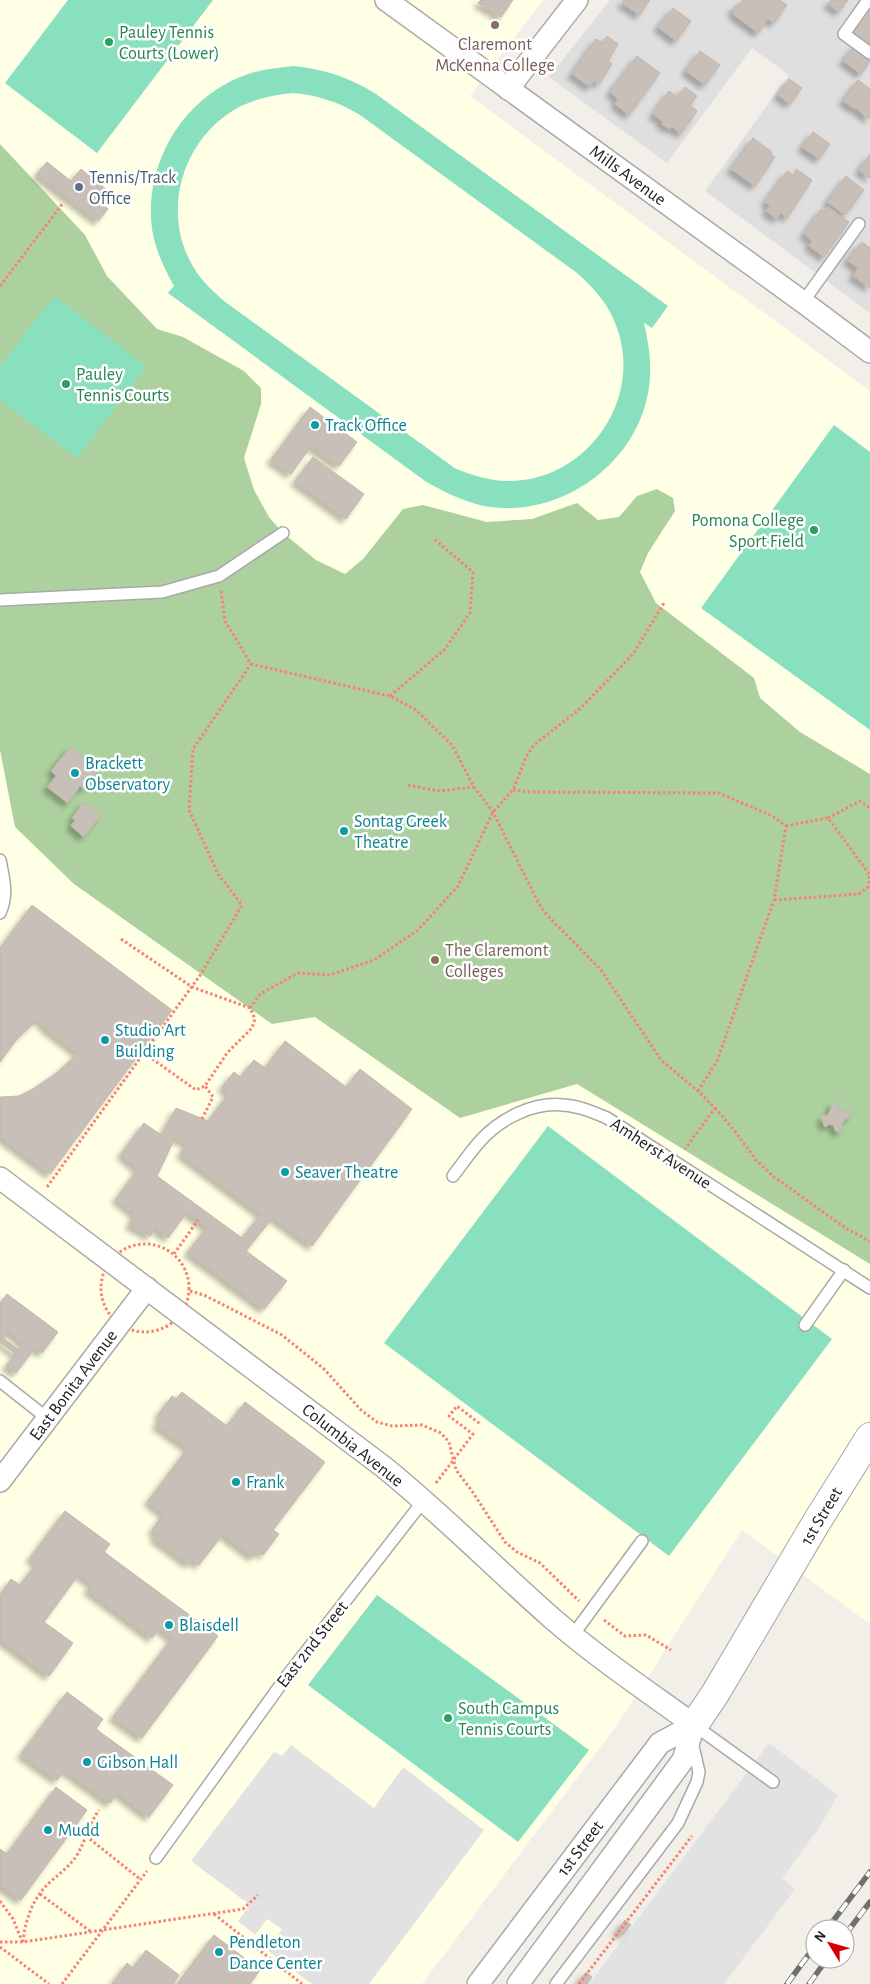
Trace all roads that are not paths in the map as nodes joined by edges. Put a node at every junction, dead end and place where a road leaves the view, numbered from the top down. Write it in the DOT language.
graph roads {
  1 [pos="386,0"];
  2 [pos="577,0"];
  3 [pos="868,0"];
  4 [pos="870,54"];
  5 [pos="508,89"];
  6 [pos="859,224"];
  7 [pos="803,302"];
  8 [pos="870,352"];
  9 [pos="282,533"];
  10 [pos="0,600"];
  11 [pos="0,860"];
  12 [pos="0,913"];
  13 [pos="453,1176"];
  14 [pos="0,1178"];
  15 [pos="844,1270"];
  16 [pos="146,1288"];
  17 [pos="870,1288"];
  18 [pos="805,1325"];
  19 [pos="0,1381"];
  20 [pos="47,1418"];
  21 [pos="870,1437"];
  22 [pos="0,1481"];
  23 [pos="424,1500"];
  24 [pos="642,1541"];
  25 [pos="573,1635"];
  26 [pos="693,1731"];
  27 [pos="773,1782"];
  28 [pos="156,1858"];
  29 [pos="478,1984"];
  30 [pos="518,1984"];
  31 [pos="556,1984"];
  1 -- 5 [label="street, Mills Avenue"];
  2 -- 5 [label="street"];
  3 -- 4 [label="lane"];
  5 -- 7 [label="street, Mills Avenue"];
  6 -- 7 [label="lane"];
  7 -- 8 [label="street, Mills Avenue"];
  9 -- 10 [label="lane"];
  11 -- 12 [label="lane"];
  13 -- 15 [label="lane, Amherst Avenue"];
  14 -- 16 [label="street, Columbia Avenue"];
  15 -- 17 [label="lane, Amherst Avenue"];
  15 -- 18 [label="lane"];
  16 -- 20 [label="street, East Bonita Avenue"];
  16 -- 23 [label="street, Columbia Avenue"];
  19 -- 20 [label="lane"];
  20 -- 22 [label="street, East Bonita Avenue"];
  21 -- 26 [label="street, 1st Street"];
  23 -- 25 [label="street, Columbia Avenue"];
  23 -- 28 [label="lane, East 2nd Street"];
  24 -- 25 [label="lane"];
  25 -- 26 [label="street, Columbia Avenue"];
  26 -- 27 [label="lane"];
  26 -- 29 [label="street, 1st Street"];
  26 -- 30 [label="street, 1st Street"];
  26 -- 31 [label="lane"];
}
